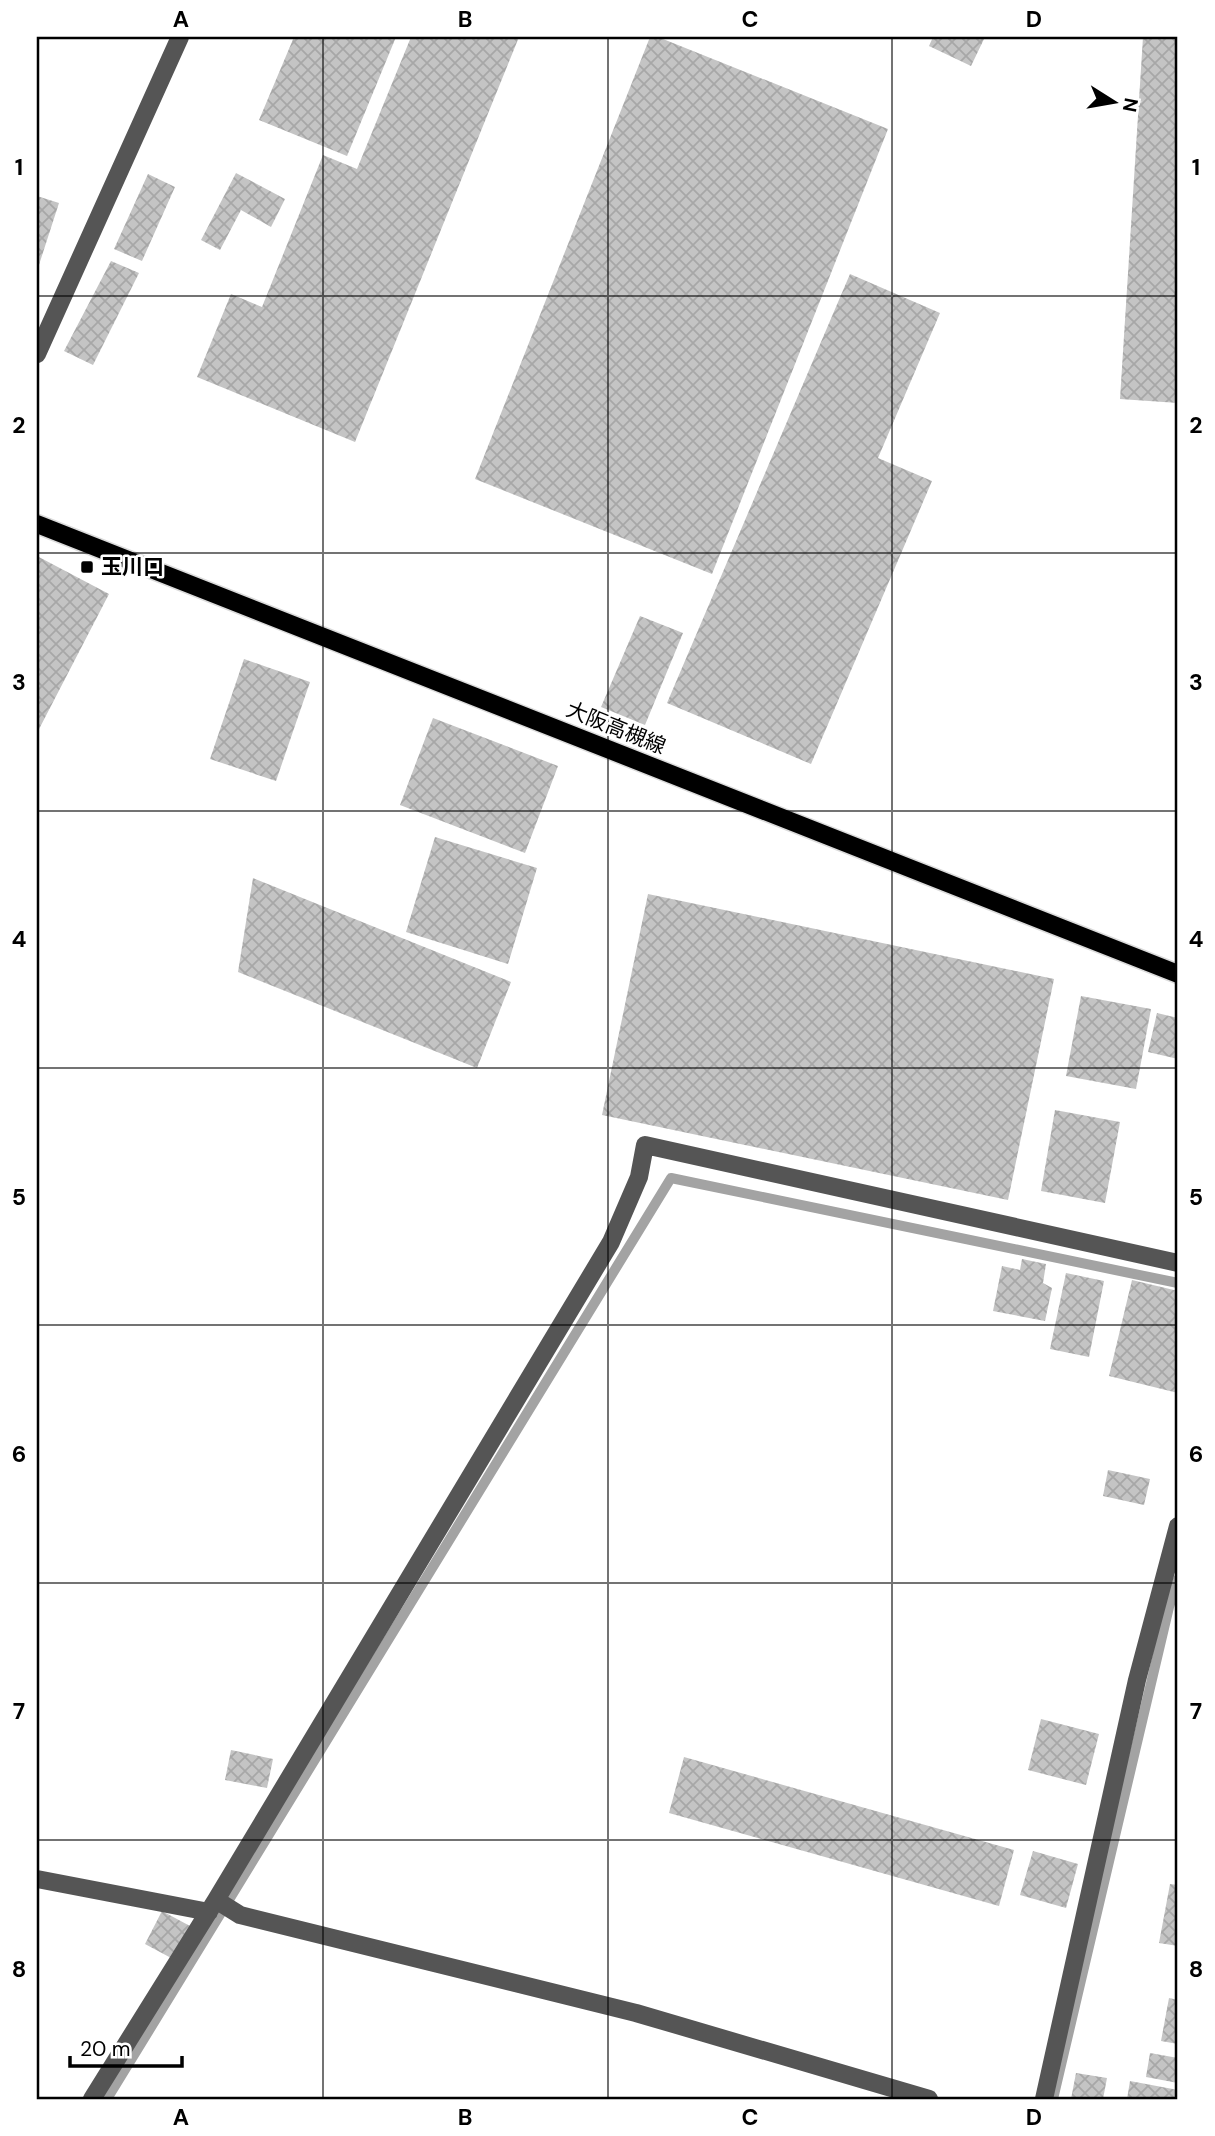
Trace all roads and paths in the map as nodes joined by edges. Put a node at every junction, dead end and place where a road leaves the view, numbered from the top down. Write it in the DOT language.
graph roads {
  1 [pos="180,37"];
  2 [pos="37,354"];
  3 [pos="37,524"];
  4 [pos="1178,974"];
  5 [pos="1178,1263"];
  6 [pos="1178,1526"];
  7 [pos="37,1879"];
  8 [pos="212,1906"];
  9 [pos="92,2099"];
  10 [pos="929,2099"];
  11 [pos="1044,2099"];
  1 -- 2 [label="street"];
  3 -- 4 [label="main road, 大阪高槻線"];
  5 -- 8 [label="street"];
  6 -- 11 [label="street"];
  7 -- 8 [label="street"];
  8 -- 9 [label="street"];
  8 -- 10 [label="street"];
}
